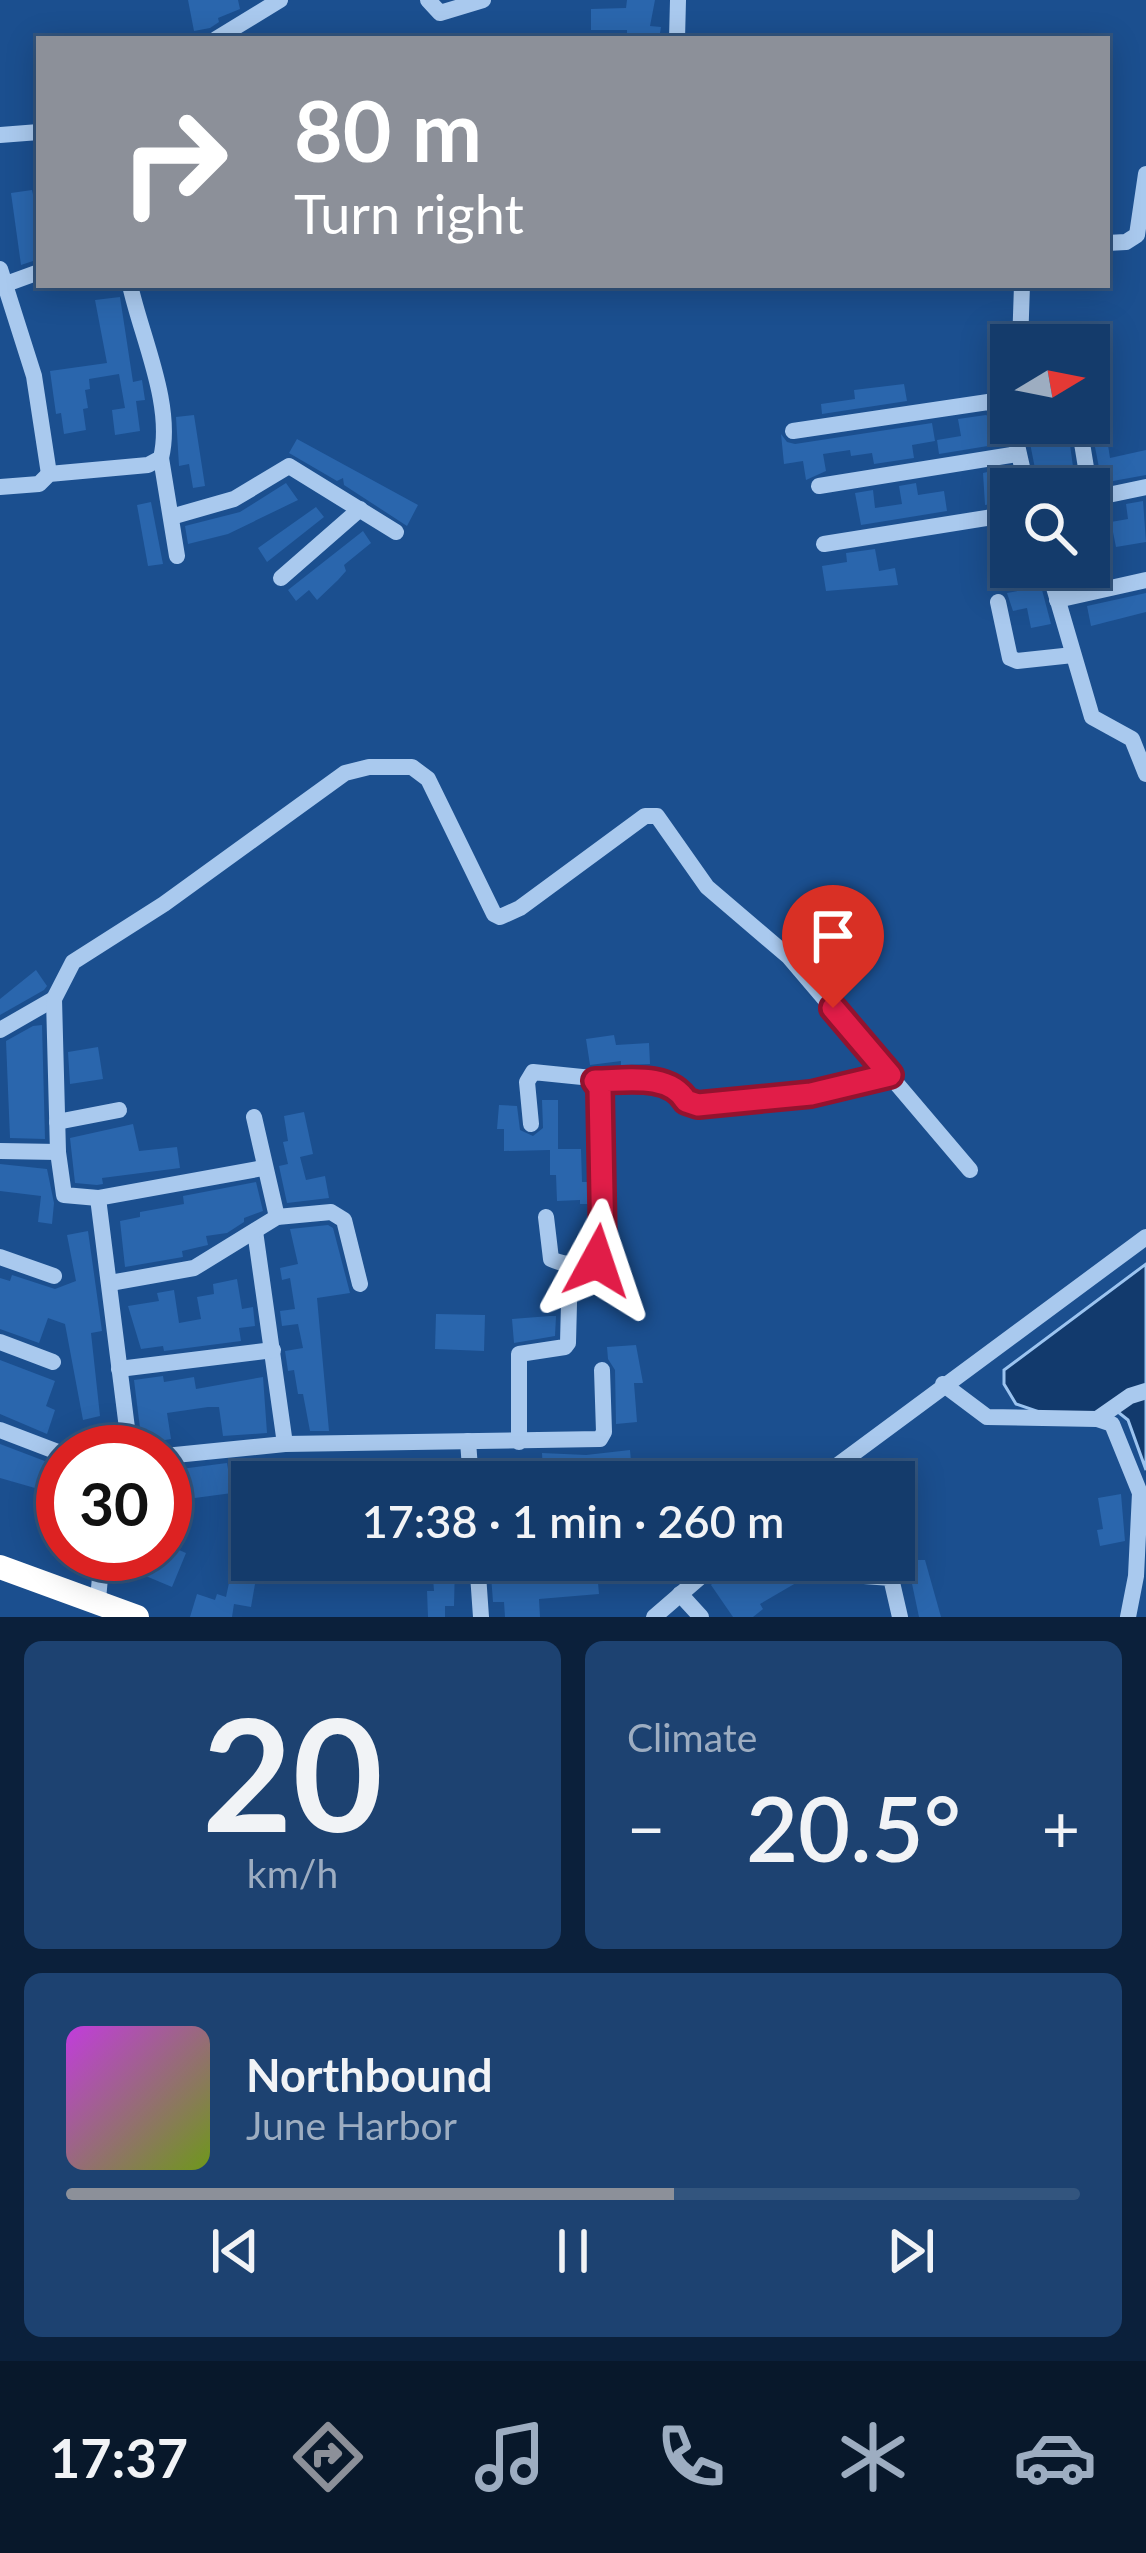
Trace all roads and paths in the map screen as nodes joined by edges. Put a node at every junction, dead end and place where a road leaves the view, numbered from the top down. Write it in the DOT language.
graph roads {
  1 [pos="280,0"];
  2 [pos="428,0"];
  3 [pos="483,0"];
  4 [pos="678,0"];
  5 [pos="253,8"];
  6 [pos="220,36"];
  7 [pos="677,36"];
  8 [pos="36,133"];
  9 [pos="0,135"];
  10 [pos="1146,174"];
  11 [pos="1110,243"];
  12 [pos="36,272"];
  13 [pos="2,277"];
  14 [pos="131,288"];
  15 [pos="1022,288"];
  16 [pos="1021,324"];
  17 [pos="990,403"];
  18 [pos="793,431"];
  19 [pos="1016,444"];
  20 [pos="1018,454"];
  21 [pos="161,458"];
  22 [pos="1022,468"];
  23 [pos="49,474"];
  24 [pos="819,486"];
  25 [pos="0,487"];
  26 [pos="1146,487"];
  27 [pos="1110,494"];
  28 [pos="360,509"];
  29 [pos="171,517"];
  30 [pos="990,517"];
  31 [pos="396,532"];
  32 [pos="824,544"];
  33 [pos="177,556"];
  34 [pos="281,578"];
  35 [pos="1146,580"];
  36 [pos="1054,588"];
  37 [pos="1057,600"];
  38 [pos="998,602"];
  39 [pos="1073,655"];
  40 [pos="1146,774"];
  41 [pos="54,999"];
  42 [pos="0,1030"];
  43 [pos="890,1075"];
  44 [pos="595,1081"];
  45 [pos="119,1110"];
  46 [pos="254,1117"];
  47 [pos="57,1122"];
  48 [pos="531,1124"];
  49 [pos="0,1151"];
  50 [pos="58,1153"];
  51 [pos="263,1168"];
  52 [pos="970,1170"];
  53 [pos="98,1198"];
  54 [pos="278,1217"];
  55 [pos="546,1217"];
  56 [pos="255,1232"];
  57 [pos="1146,1237"];
  58 [pos="0,1256"];
  59 [pos="570,1264"];
  60 [pos="54,1276"];
  61 [pos="110,1283"];
  62 [pos="360,1284"];
  63 [pos="0,1342"];
  64 [pos="273,1350"];
  65 [pos="53,1362"];
  66 [pos="119,1369"];
  67 [pos="602,1370"];
  68 [pos="943,1384"];
  69 [pos="1146,1391"];
  70 [pos="1100,1418"];
  71 [pos="126,1425"];
  72 [pos="0,1430"];
  73 [pos="468,1441"];
  74 [pos="520,1442"];
  75 [pos="36,1444"];
  76 [pos="285,1444"];
  77 [pos="192,1453"];
  78 [pos="469,1461"];
  79 [pos="842,1461"];
  80 [pos="0,1568"];
  81 [pos="100,1581"];
  82 [pos="478,1581"];
  83 [pos="695,1581"];
  84 [pos="892,1581"];
  85 [pos="680,1594"];
  86 [pos="98,1600"];
  87 [pos="136,1617"];
  88 [pos="481,1617"];
  89 [pos="654,1617"];
  90 [pos="700,1617"];
  91 [pos="900,1617"];
  92 [pos="1128,1617"];
  1 -- 5 [label="street"];
  2 -- 3 [label="street"];
  4 -- 7 [label="street"];
  5 -- 6 [label="street"];
  8 -- 9 [label="street"];
  10 -- 11 [label="street"];
  12 -- 13 [label="street"];
  13 -- 23 [label="street"];
  14 -- 21 [label="street"];
  15 -- 16 [label="street"];
  17 -- 18 [label="street"];
  19 -- 20 [label="street"];
  20 -- 22 [label="street"];
  20 -- 24 [label="street"];
  21 -- 23 [label="street"];
  21 -- 29 [label="street"];
  23 -- 25 [label="street"];
  26 -- 27 [label="street"];
  28 -- 29 [label="street"];
  28 -- 31 [label="street"];
  28 -- 34 [label="street"];
  29 -- 33 [label="street"];
  30 -- 32 [label="street"];
  35 -- 37 [label="street"];
  36 -- 37 [label="street"];
  37 -- 39 [label="street"];
  38 -- 39 [label="street"];
  39 -- 40 [label="street"];
  41 -- 42 [label="street"];
  41 -- 43 [label="street"];
  41 -- 47 [label="street"];
  43 -- 44 [label="street"];
  43 -- 52 [label="street"];
  44 -- 48 [label="street"];
  44 -- 59 [label="street"];
  45 -- 47 [label="street"];
  46 -- 51 [label="street"];
  47 -- 50 [label="street"];
  49 -- 50 [label="street"];
  50 -- 53 [label="street"];
  51 -- 53 [label="street"];
  51 -- 54 [label="street"];
  53 -- 61 [label="street"];
  54 -- 56 [label="street"];
  54 -- 62 [label="street"];
  55 -- 59 [label="street"];
  56 -- 61 [label="street"];
  56 -- 64 [label="street"];
  57 -- 68 [label="street"];
  58 -- 60 [label="street"];
  59 -- 74 [label="street"];
  61 -- 66 [label="street"];
  63 -- 65 [label="street"];
  64 -- 66 [label="street"];
  64 -- 76 [label="street"];
  66 -- 71 [label="street"];
  67 -- 74 [label="street"];
  68 -- 70 [label="street"];
  68 -- 79 [label="street"];
  69 -- 70 [label="street"];
  70 -- 92 [label="street"];
  72 -- 75 [label="street"];
  73 -- 74 [label="street"];
  73 -- 76 [label="street"];
  73 -- 78 [label="street"];
  76 -- 77 [label="street"];
  80 -- 86 [label="highway"];
  81 -- 86 [label="street"];
  82 -- 88 [label="street"];
  83 -- 85 [label="street"];
  84 -- 91 [label="street"];
  85 -- 89 [label="street"];
  85 -- 90 [label="street"];
  86 -- 87 [label="highway"];
}
